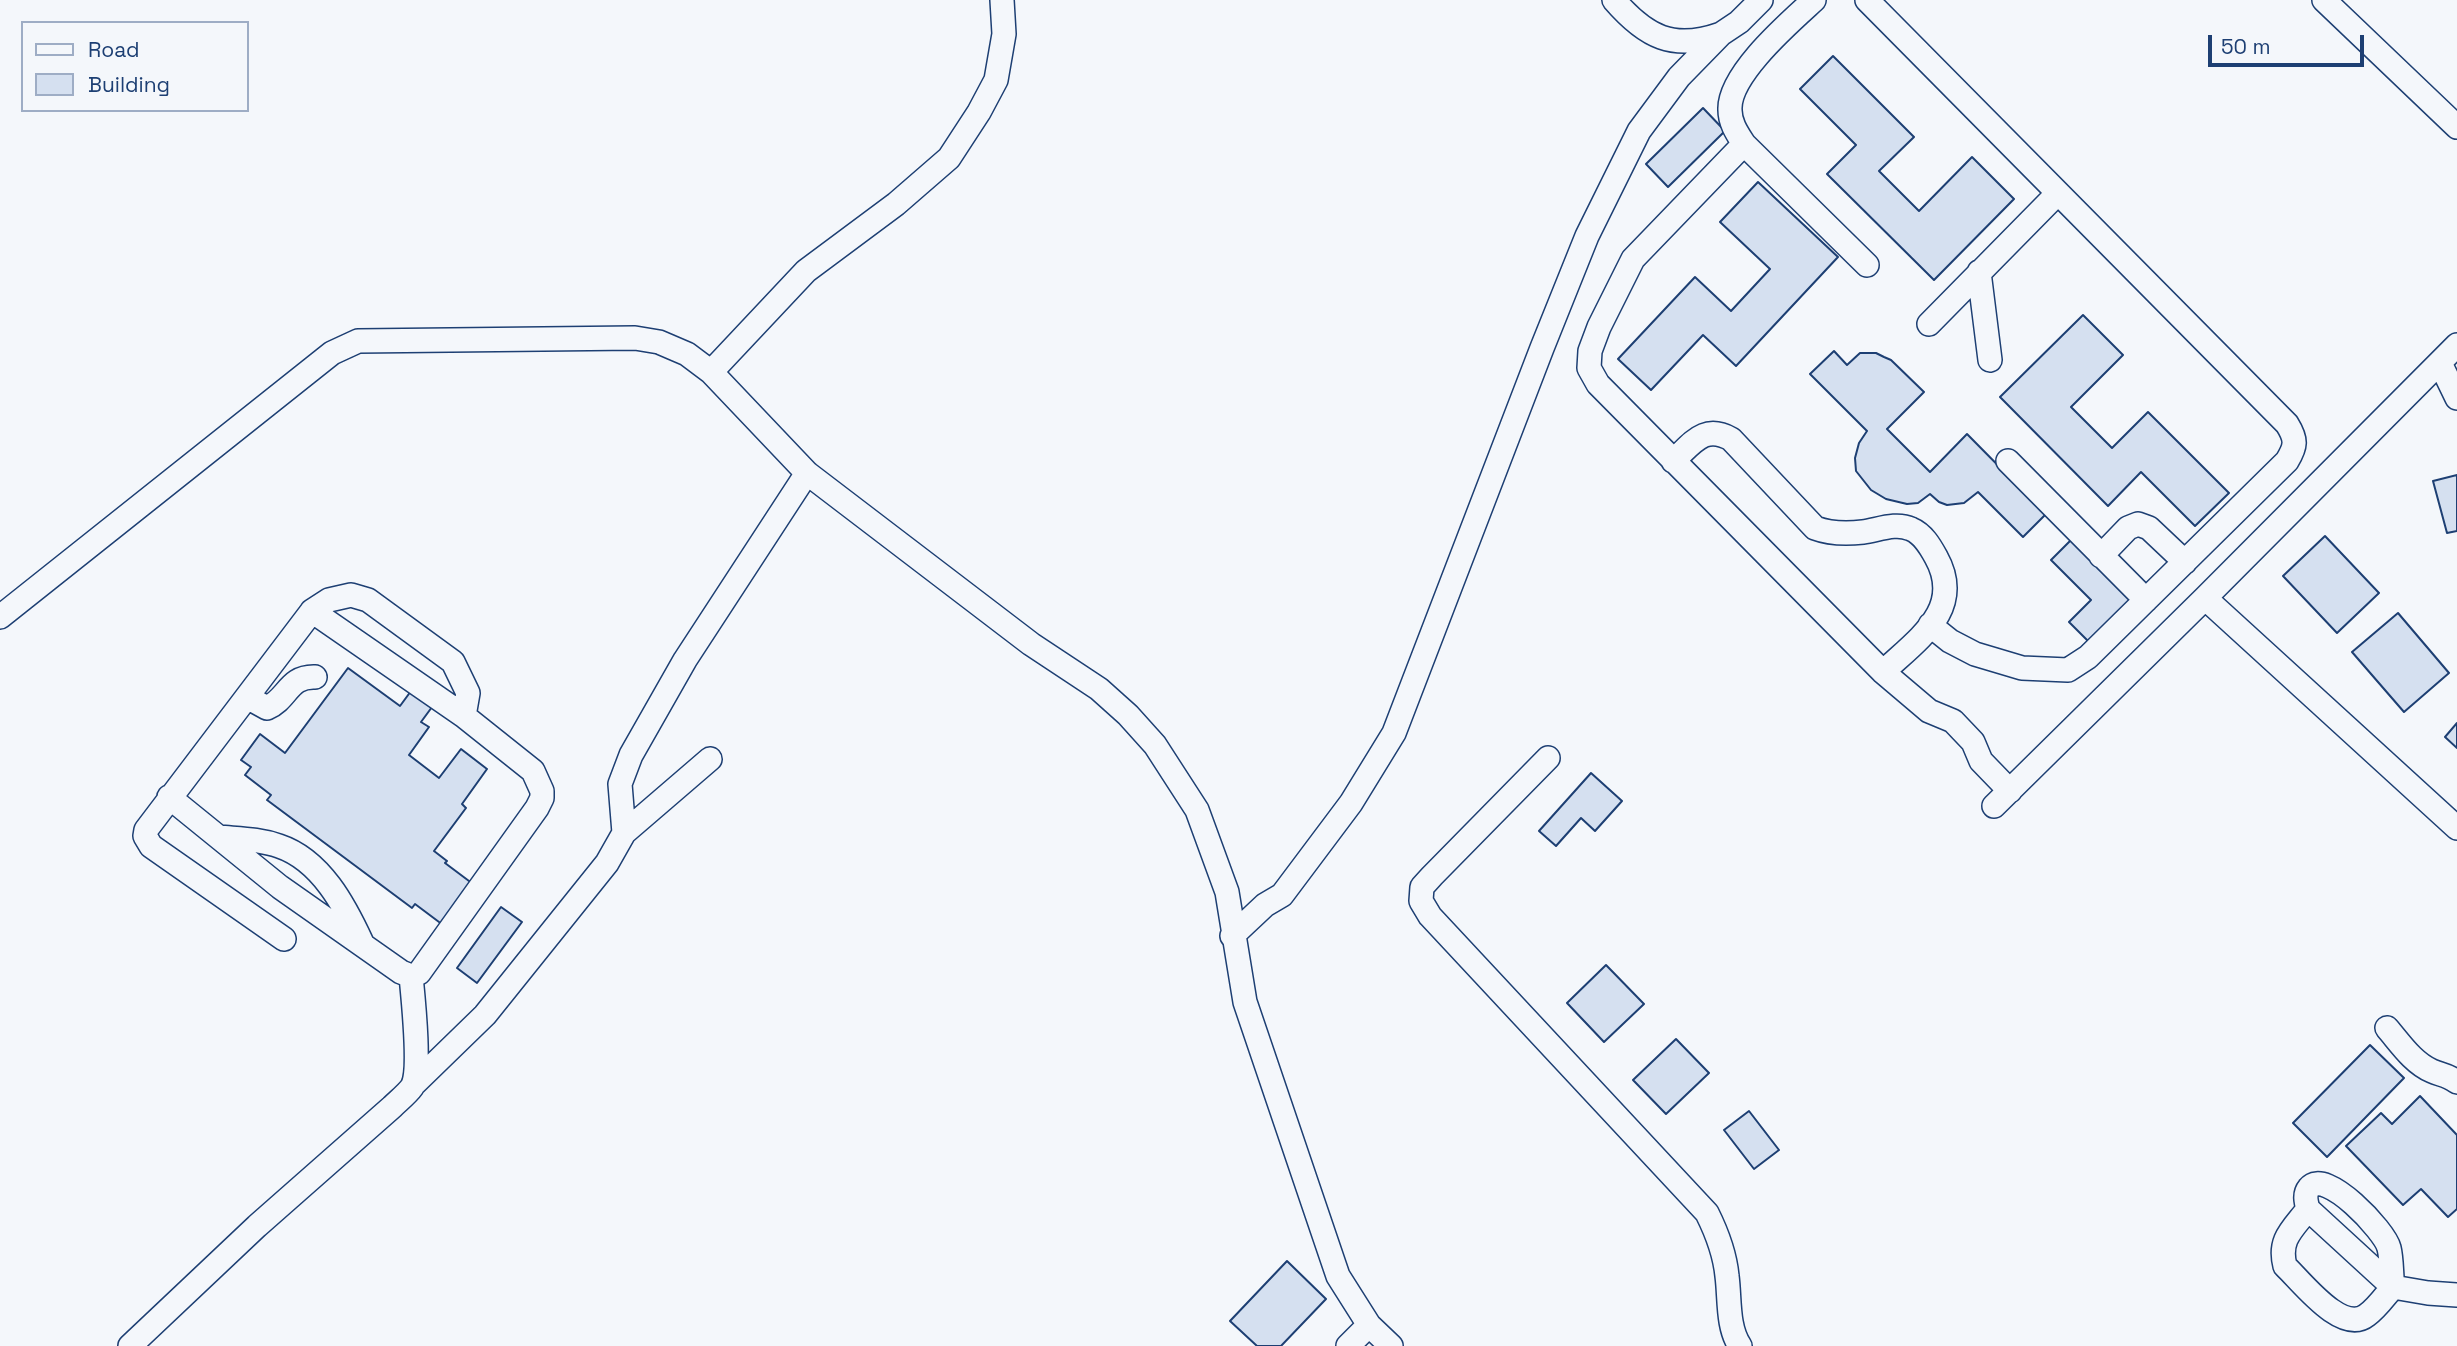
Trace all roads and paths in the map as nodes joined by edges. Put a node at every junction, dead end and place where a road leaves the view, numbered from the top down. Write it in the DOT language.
graph roads {
  1 [pos="1003,0"];
  2 [pos="1614,0"];
  3 [pos="1762,0"];
  4 [pos="1814,0"];
  5 [pos="1867,0"];
  6 [pos="2324,0"];
  7 [pos="1721,34"];
  8 [pos="1670,39"];
  9 [pos="1679,76"];
  10 [pos="2457,127"];
  11 [pos="1744,144"];
  12 [pos="2058,193"];
  13 [pos="1867,265"];
  14 [pos="1979,272"];
  15 [pos="1929,324"];
  16 [pos="2457,345"];
  17 [pos="1990,360"];
  18 [pos="2440,362"];
  19 [pos="711,372"];
  20 [pos="2457,398"];
  21 [pos="1673,461"];
  22 [pos="2008,461"];
  23 [pos="807,472"];
  24 [pos="2101,556"];
  25 [pos="2185,562"];
  26 [pos="2205,598"];
  27 [pos="2146,600"];
  28 [pos="312,611"];
  29 [pos="0,617"];
  30 [pos="1930,625"];
  31 [pos="1883,672"];
  32 [pos="315,677"];
  33 [pos="247,697"];
  34 [pos="464,716"];
  35 [pos="1548,758"];
  36 [pos="710,759"];
  37 [pos="169,797"];
  38 [pos="2457,828"];
  39 [pos="624,833"];
  40 [pos="219,837"];
  41 [pos="1227,892"];
  42 [pos="1265,905"];
  43 [pos="1233,936"];
  44 [pos="284,939"];
  45 [pos="363,945"];
  46 [pos="411,976"];
  47 [pos="2387,1028"];
  48 [pos="2457,1082"];
  49 [pos="413,1085"];
  50 [pos="2308,1209"];
  51 [pos="2393,1287"];
  52 [pos="2457,1295"];
  53 [pos="1369,1325"];
  54 [pos="130,1346"];
  55 [pos="1348,1346"];
  56 [pos="1391,1346"];
  57 [pos="1740,1346"];
  1 -- 19 [label="street"];
  2 -- 8 [label="street"];
  3 -- 7 [label="street"];
  4 -- 11 [label="street"];
  5 -- 12 [label="street"];
  6 -- 10 [label="street"];
  7 -- 8 [label="street"];
  7 -- 9 [label="street"];
  8 -- 9 [label="street"];
  9 -- 42 [label="street"];
  11 -- 13 [label="street"];
  11 -- 21 [label="street"];
  12 -- 14 [label="street"];
  12 -- 25 [label="street"];
  14 -- 15 [label="street"];
  14 -- 17 [label="street"];
  16 -- 18 [label="street"];
  18 -- 20 [label="street"];
  18 -- 26 [label="street"];
  19 -- 23 [label="street"];
  19 -- 29 [label="street"];
  21 -- 30 [label="street"];
  21 -- 31 [label="street"];
  22 -- 24 [label="street"];
  23 -- 39 [label="street"];
  23 -- 41 [label="street"];
  24 -- 25 [label="street"];
  24 -- 27 [label="street"];
  25 -- 27 [label="street"];
  26 -- 31 [label="street"];
  26 -- 38 [label="street"];
  27 -- 30 [label="street"];
  28 -- 33 [label="street"];
  28 -- 34 [label="street"];
  28 -- 34 [label="street"];
  30 -- 31 [label="street"];
  32 -- 33 [label="street"];
  33 -- 37 [label="street"];
  34 -- 46 [label="street"];
  35 -- 57 [label="street"];
  36 -- 39 [label="street"];
  37 -- 40 [label="street"];
  37 -- 44 [label="street"];
  39 -- 49 [label="street"];
  40 -- 45 [label="street"];
  40 -- 45 [label="street"];
  41 -- 42 [label="street"];
  41 -- 43 [label="street"];
  42 -- 43 [label="street"];
  43 -- 53 [label="street"];
  45 -- 46 [label="street"];
  46 -- 49 [label="street"];
  47 -- 48 [label="street"];
  49 -- 54 [label="street"];
  50 -- 51 [label="street"];
  50 -- 51 [label="street"];
  50 -- 51 [label="street"];
  51 -- 52 [label="street"];
  53 -- 55 [label="street"];
  53 -- 56 [label="street"];
}
